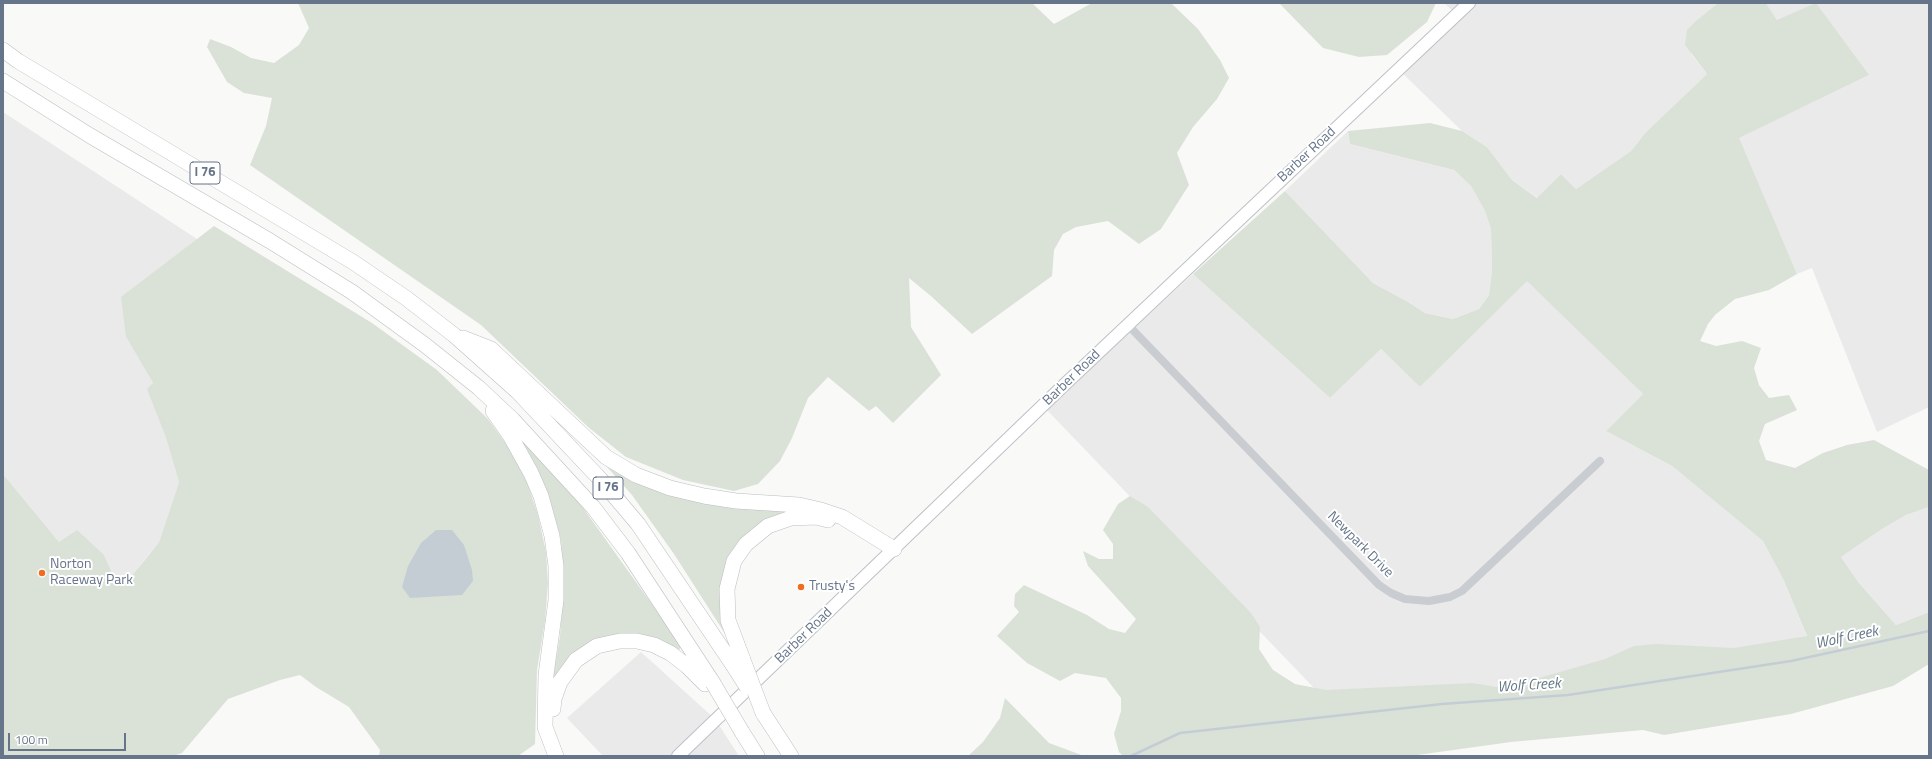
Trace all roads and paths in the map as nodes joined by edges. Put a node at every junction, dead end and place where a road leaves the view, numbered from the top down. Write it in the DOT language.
graph roads {
  1 [pos="1469,3"];
  2 [pos="3,50"];
  3 [pos="3,81"];
  4 [pos="1128,325"];
  5 [pos="454,335"];
  6 [pos="468,379"];
  7 [pos="1600,461"];
  8 [pos="890,552"];
  9 [pos="738,662"];
  10 [pos="710,686"];
  11 [pos="556,756"];
  12 [pos="564,756"];
  13 [pos="678,756"];
  14 [pos="757,756"];
  15 [pos="791,756"];
  1 -- 4 [label="main road, Barber Road"];
  2 -- 5 [label="highway, I 76"];
  3 -- 6 [label="highway, I 76"];
  4 -- 7 [label="street, Newpark Drive"];
  4 -- 8 [label="main road, Barber Road"];
  5 -- 8 [label="highway"];
  5 -- 9 [label="highway, I 76"];
  6 -- 10 [label="highway, I 76"];
  6 -- 11 [label="highway"];
  8 -- 9 [label="highway"];
  8 -- 13 [label="main road, Barber Road"];
  9 -- 15 [label="highway, bridge"];
  10 -- 12 [label="highway"];
  10 -- 14 [label="highway, bridge"];
}
